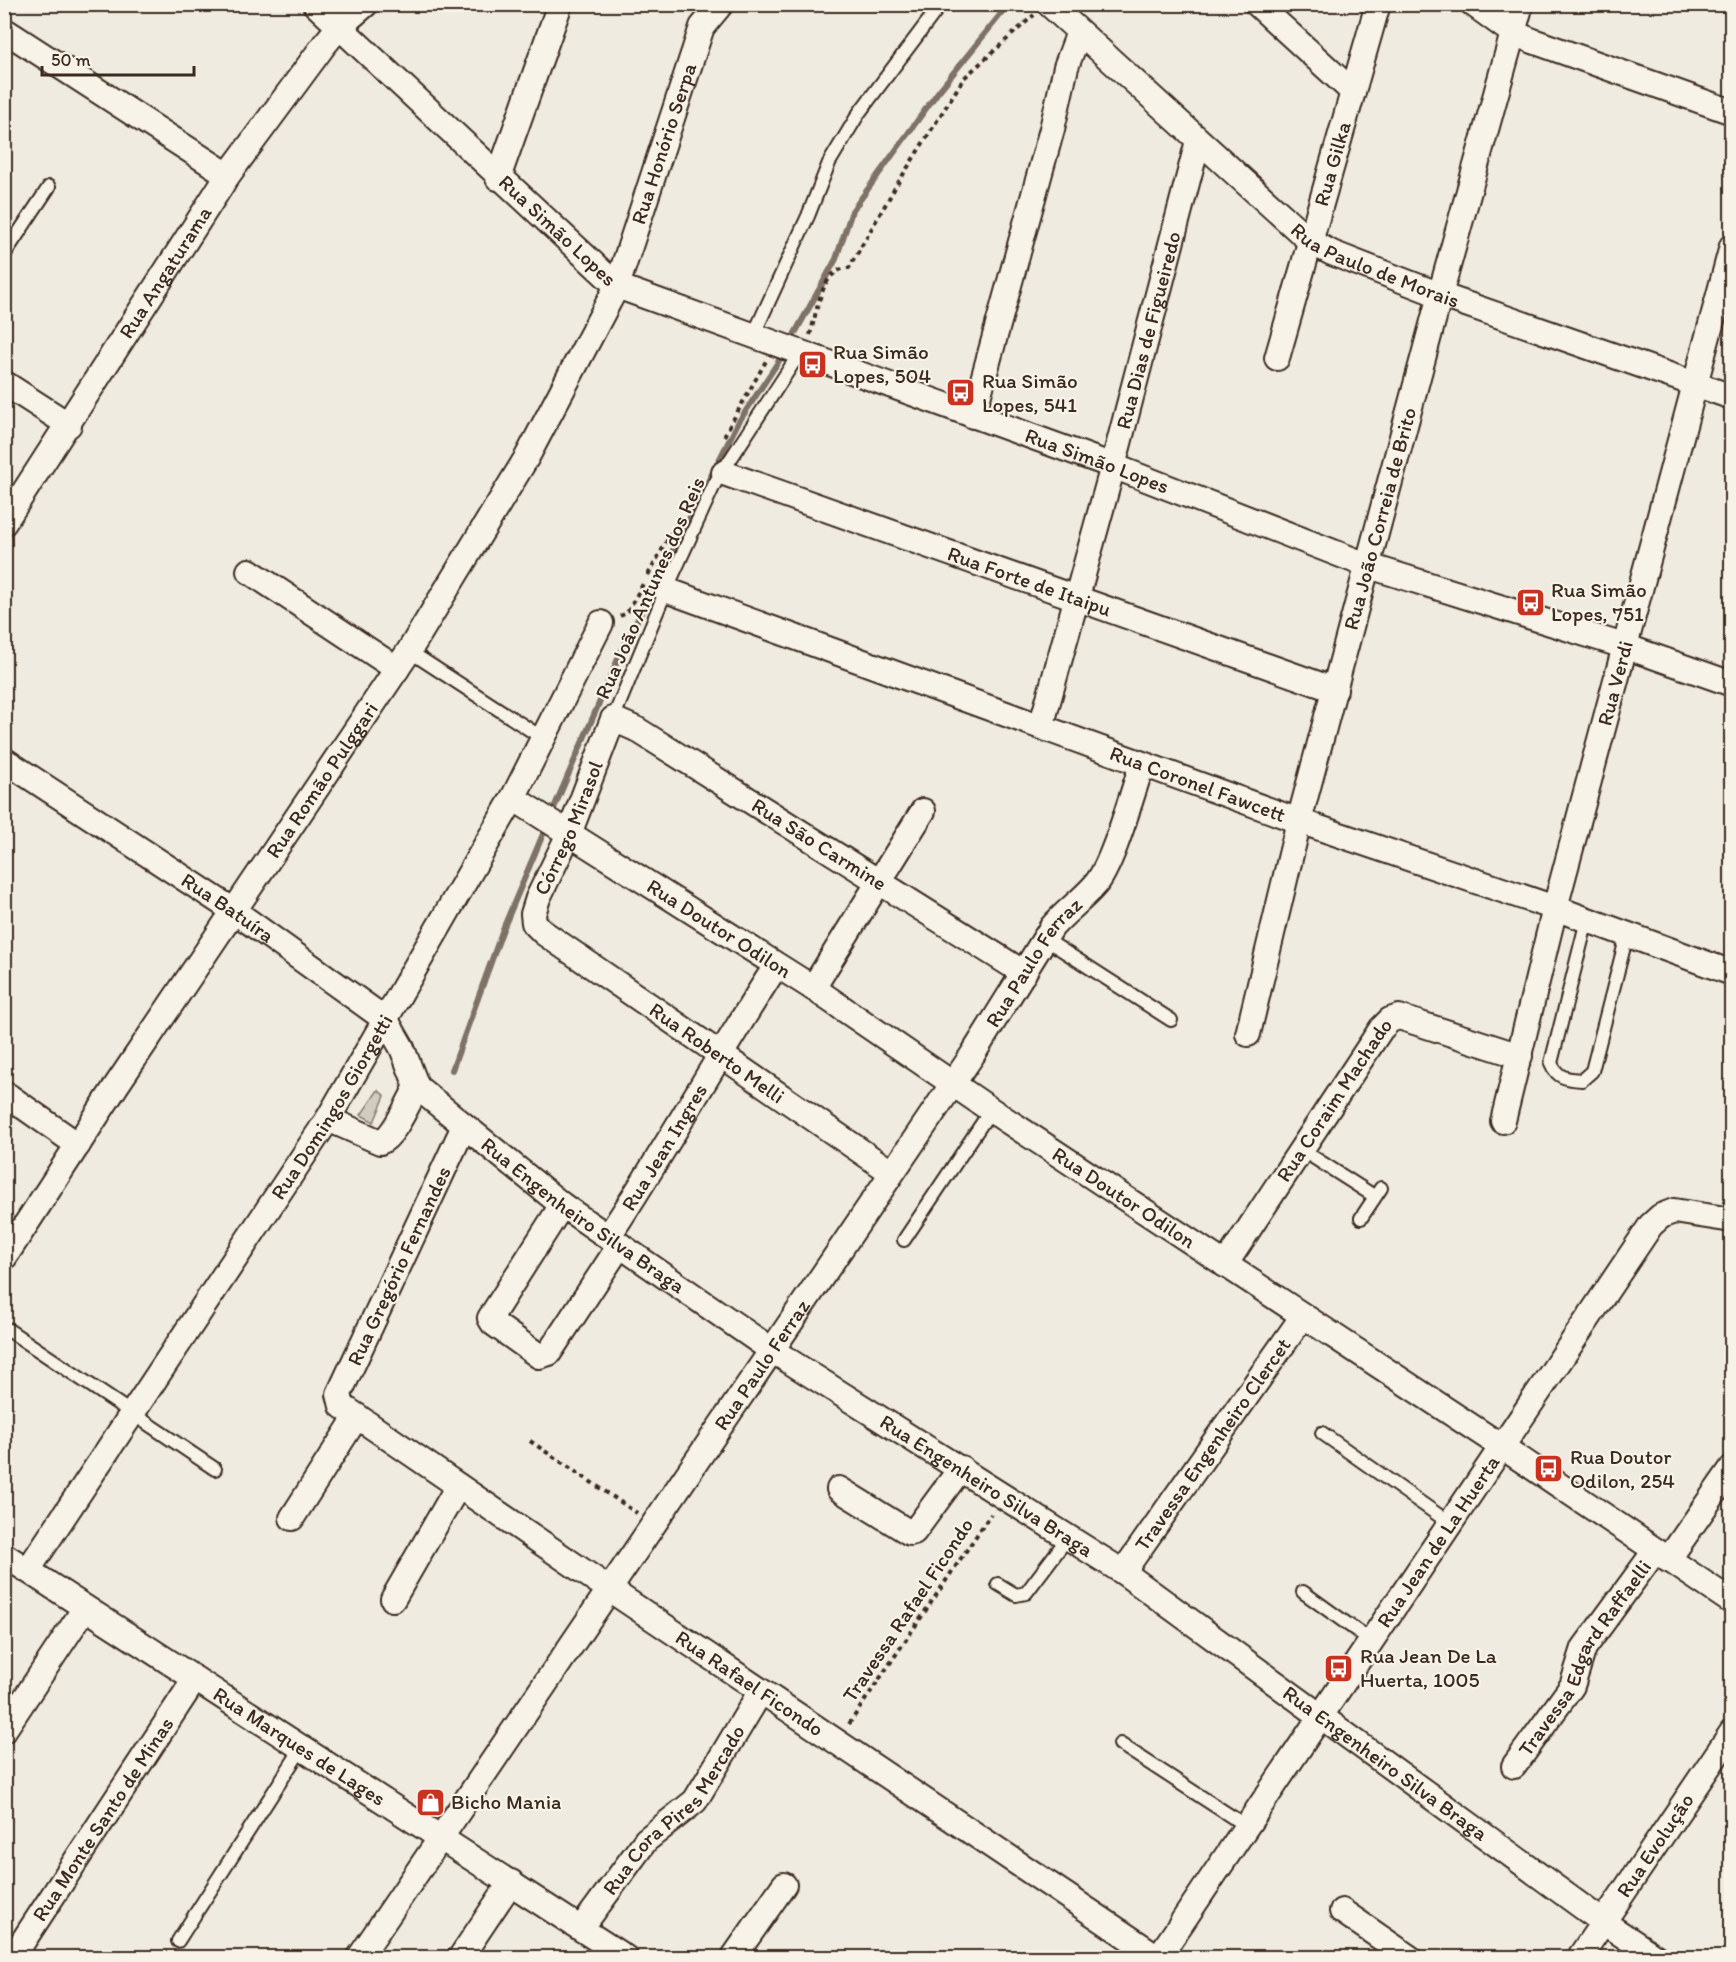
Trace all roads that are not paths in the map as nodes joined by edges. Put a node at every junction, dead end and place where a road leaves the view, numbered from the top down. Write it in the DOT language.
graph roads {
  1 [pos="315,4"];
  2 [pos="366,4"];
  3 [pos="560,4"];
  4 [pos="721,4"];
  5 [pos="941,4"];
  6 [pos="1257,4"];
  7 [pos="1378,4"];
  8 [pos="1473,4"];
  9 [pos="1521,4"];
  10 [pos="1043,8"];
  11 [pos="338,28"];
  12 [pos="4,30"];
  13 [pos="1079,32"];
  14 [pos="1513,33"];
  15 [pos="1353,92"];
  16 [pos="1731,112"];
  17 [pos="1198,141"];
  18 [pos="228,175"];
  19 [pos="498,178"];
  20 [pos="49,187"];
  21 [pos="1311,242"];
  22 [pos="1731,246"];
  23 [pos="4,255"];
  24 [pos="617,286"];
  25 [pos="1440,295"];
  26 [pos="765,338"];
  27 [pos="802,352"];
  28 [pos="1278,357"];
  29 [pos="4,383"];
  30 [pos="1696,384"];
  31 [pos="1731,397"];
  32 [pos="973,416"];
  33 [pos="69,425"];
  34 [pos="1113,466"];
  35 [pos="724,473"];
  36 [pos="4,523"];
  37 [pos="1369,566"];
  38 [pos="249,571"];
  39 [pos="666,590"];
  40 [pos="1077,598"];
  41 [pos="602,623"];
  42 [pos="1627,647"];
  43 [pos="403,660"];
  44 [pos="1731,684"];
  45 [pos="1335,690"];
  46 [pos="613,719"];
  47 [pos="1041,727"];
  48 [pos="544,739"];
  49 [pos="4,760"];
  50 [pos="1142,765"];
  51 [pos="513,798"];
  52 [pos="923,811"];
  53 [pos="1299,822"];
  54 [pos="565,831"];
  55 [pos="878,884"];
  56 [pos="1555,908"];
  57 [pos="234,911"];
  58 [pos="1587,920"];
  59 [pos="543,933"];
  60 [pos="1627,935"];
  61 [pos="1045,939"];
  62 [pos="776,966"];
  63 [pos="1024,973"];
  64 [pos="1731,973"];
  65 [pos="813,988"];
  66 [pos="386,1020"];
  67 [pos="1171,1020"];
  68 [pos="1248,1034"];
  69 [pos="719,1054"];
  70 [pos="1520,1056"];
  71 [pos="953,1082"];
  72 [pos="417,1087"];
  73 [pos="4,1093"];
  74 [pos="991,1110"];
  75 [pos="328,1119"];
  76 [pos="1503,1122"];
  77 [pos="464,1126"];
  78 [pos="78,1145"];
  79 [pos="1302,1150"];
  80 [pos="891,1172"];
  81 [pos="562,1205"];
  82 [pos="1361,1218"];
  83 [pos="1731,1220"];
  84 [pos="904,1240"];
  85 [pos="614,1241"];
  86 [pos="4,1258"];
  87 [pos="1225,1265"];
  88 [pos="1303,1316"];
  89 [pos="4,1327"];
  90 [pos="770,1348"];
  91 [pos="349,1411"];
  92 [pos="133,1412"];
  93 [pos="1322,1433"];
  94 [pos="1502,1446"];
  95 [pos="961,1468"];
  96 [pos="1731,1468"];
  97 [pos="214,1469"];
  98 [pos="458,1486"];
  99 [pos="838,1489"];
  100 [pos="292,1518"];
  101 [pos="1451,1524"];
  102 [pos="1069,1536"];
  103 [pos="4,1555"];
  104 [pos="1661,1555"];
  105 [pos="28,1570"];
  106 [pos="1123,1572"];
  107 [pos="998,1584"];
  108 [pos="609,1589"];
  109 [pos="1303,1592"];
  110 [pos="393,1599"];
  111 [pos="1731,1602"];
  112 [pos="85,1608"];
  113 [pos="1371,1641"];
  114 [pos="195,1679"];
  115 [pos="761,1691"];
  116 [pos="1321,1715"];
  117 [pos="4,1730"];
  118 [pos="1731,1732"];
  119 [pos="1120,1744"];
  120 [pos="303,1746"];
  121 [pos="1514,1766"];
  122 [pos="1246,1826"];
  123 [pos="441,1835"];
  124 [pos="511,1882"];
  125 [pos="784,1885"];
  126 [pos="1342,1911"];
  127 [pos="1603,1923"];
  128 [pos="582,1927"];
  129 [pos="178,1941"];
  130 [pos="1158,1957"];
  131 [pos="12,1958"];
  132 [pos="359,1958"];
  133 [pos="460,1958"];
  134 [pos="626,1958"];
  135 [pos="733,1958"];
  136 [pos="1410,1958"];
  137 [pos="1579,1958"];
  138 [pos="1657,1958"];
  1 -- 11 [label="street, Rua Simão Lopes"];
  2 -- 11 [label="street, Rua Angaturama"];
  3 -- 19 [label="street"];
  4 -- 24 [label="street, Rua Honório Serpa"];
  5 -- 26 [label="lane"];
  6 -- 15 [label="street"];
  7 -- 15 [label="street, Rua Gilka"];
  8 -- 14 [label="street"];
  9 -- 14 [label="street, Rua João Correia de Brito"];
  10 -- 13 [label="street, Rua Paulo de Morais"];
  11 -- 18 [label="street, Rua Angaturama"];
  11 -- 19 [label="street, Rua Simão Lopes"];
  12 -- 18 [label="street"];
  13 -- 17 [label="street, Rua Paulo de Morais"];
  13 -- 32 [label="street"];
  14 -- 16 [label="street"];
  14 -- 25 [label="street, Rua João Correia de Brito"];
  15 -- 21 [label="street, Rua Gilka"];
  17 -- 21 [label="street, Rua Paulo de Morais"];
  17 -- 34 [label="street, Rua Dias de Figueiredo"];
  18 -- 33 [label="street, Rua Angaturama"];
  19 -- 24 [label="street, Rua Simão Lopes"];
  20 -- 23 [label="lane"];
  21 -- 25 [label="street, Rua Paulo de Morais"];
  21 -- 28 [label="street, Rua Gilka"];
  22 -- 30 [label="street, Rua Verdi"];
  24 -- 26 [label="street, Rua Simão Lopes"];
  24 -- 43 [label="street, Rua Romão Pulggari"];
  25 -- 30 [label="street, Rua Paulo de Morais"];
  25 -- 37 [label="street, Rua João Correia de Brito"];
  26 -- 27 [label="street, Rua Simão Lopes"];
  27 -- 32 [label="street, Rua Simão Lopes"];
  27 -- 35 [label="lane, Rua João Antunes dos Reis"];
  29 -- 33 [label="street"];
  30 -- 31 [label="street, Rua Paulo de Morais"];
  30 -- 42 [label="street, Rua Verdi"];
  32 -- 34 [label="street, Rua Simão Lopes"];
  33 -- 36 [label="street, Rua Angaturama"];
  34 -- 37 [label="street, Rua Simão Lopes"];
  34 -- 40 [label="street, Rua Dias de Figueiredo"];
  35 -- 39 [label="lane, Rua João Antunes dos Reis"];
  35 -- 40 [label="street, Rua Forte de Itaipu"];
  37 -- 42 [label="street, Rua Simão Lopes"];
  37 -- 45 [label="street, Rua João Correia de Brito"];
  38 -- 43 [label="street"];
  39 -- 46 [label="lane, Rua João Antunes dos Reis"];
  39 -- 47 [label="street, Rua Coronel Fawcett"];
  40 -- 45 [label="street, Rua Forte de Itaipu"];
  40 -- 47 [label="street, Rua Dias de Figueiredo"];
  41 -- 48 [label="street, Rua Domingos Giorgetti"];
  42 -- 44 [label="street, Rua Simão Lopes"];
  42 -- 56 [label="street, Rua Verdi"];
  43 -- 48 [label="lane"];
  43 -- 57 [label="street, Rua Romão Pulggari"];
  45 -- 53 [label="street, Rua João Correia de Brito"];
  46 -- 54 [label="street, Córrego Mirasol"];
  46 -- 55 [label="street, Rua São Carmine"];
  47 -- 50 [label="street, Rua Coronel Fawcett"];
  48 -- 51 [label="street, Rua Domingos Giorgetti"];
  49 -- 57 [label="street, Rua Batuíra"];
  50 -- 53 [label="street, Rua Coronel Fawcett"];
  50 -- 61 [label="street, Rua Paulo Ferraz"];
  51 -- 54 [label="street, Rua Doutor Odilon"];
  51 -- 66 [label="street, Rua Domingos Giorgetti"];
  52 -- 55 [label="street"];
  53 -- 56 [label="street, Rua Coronel Fawcett"];
  53 -- 68 [label="street, Rua João Correia de Brito"];
  54 -- 59 [label="street, Córrego Mirasol"];
  54 -- 62 [label="street, Rua Doutor Odilon"];
  55 -- 63 [label="street, Rua São Carmine"];
  55 -- 65 [label="street"];
  56 -- 58 [label="street, Rua Coronel Fawcett"];
  56 -- 70 [label="street, Rua Verdi"];
  57 -- 66 [label="street, Rua Batuíra"];
  57 -- 78 [label="street, Rua Romão Pulggari"];
  58 -- 60 [label="street, Rua Coronel Fawcett"];
  58 -- 60 [label="lane"];
  59 -- 69 [label="street, Rua Roberto Melli"];
  60 -- 64 [label="street, Rua Coronel Fawcett"];
  61 -- 63 [label="street, Rua Paulo Ferraz"];
  61 -- 67 [label="lane"];
  62 -- 65 [label="street, Rua Doutor Odilon"];
  62 -- 69 [label="street, Rua Jean Ingres"];
  63 -- 71 [label="street, Rua Paulo Ferraz"];
  65 -- 71 [label="street, Rua Doutor Odilon"];
  66 -- 72 [label="street, Rua Batuíra"];
  66 -- 75 [label="street, Rua Domingos Giorgetti"];
  69 -- 80 [label="street, Rua Roberto Melli"];
  69 -- 85 [label="street, Rua Jean Ingres"];
  70 -- 76 [label="street, Rua Verdi"];
  70 -- 79 [label="street, Rua Coraim Machado"];
  71 -- 74 [label="street, Rua Doutor Odilon"];
  71 -- 80 [label="street, Rua Paulo Ferraz"];
  72 -- 75 [label="street"];
  72 -- 77 [label="street, Rua Engenheiro Silva Braga"];
  73 -- 78 [label="street"];
  74 -- 84 [label="lane"];
  74 -- 87 [label="street, Rua Doutor Odilon"];
  75 -- 92 [label="street, Rua Domingos Giorgetti"];
  77 -- 81 [label="street, Rua Engenheiro Silva Braga"];
  77 -- 91 [label="street, Rua Gregório Fernandes"];
  78 -- 86 [label="street, Rua Romão Pulggari"];
  79 -- 82 [label="lane"];
  79 -- 87 [label="street, Rua Coraim Machado"];
  80 -- 90 [label="street, Rua Paulo Ferraz"];
  81 -- 85 [label="street, Rua Engenheiro Silva Braga"];
  81 -- 85 [label="street, Rua Jean Ingres"];
  83 -- 94 [label="street, Rua Jean de La Huerta"];
  85 -- 90 [label="street, Rua Engenheiro Silva Braga"];
  87 -- 88 [label="street, Rua Doutor Odilon"];
  88 -- 94 [label="street, Rua Doutor Odilon"];
  88 -- 106 [label="street, Travessa Engenheiro Clercet"];
  89 -- 92 [label="lane"];
  90 -- 95 [label="street, Rua Engenheiro Silva Braga"];
  90 -- 108 [label="street, Rua Paulo Ferraz"];
  91 -- 98 [label="street, Rua Rafael Ficondo"];
  91 -- 100 [label="street"];
  92 -- 97 [label="lane"];
  92 -- 105 [label="street, Rua Domingos Giorgetti"];
  93 -- 101 [label="lane"];
  94 -- 101 [label="street, Rua Jean de La Huerta"];
  94 -- 104 [label="street, Rua Doutor Odilon"];
  95 -- 99 [label="street"];
  95 -- 102 [label="street, Rua Engenheiro Silva Braga"];
  96 -- 104 [label="street, Travessa Edgard Raffaelli"];
  98 -- 108 [label="street, Rua Rafael Ficondo"];
  98 -- 110 [label="street"];
  101 -- 113 [label="street, Rua Jean de La Huerta"];
  102 -- 106 [label="street, Rua Engenheiro Silva Braga"];
  102 -- 107 [label="lane"];
  103 -- 105 [label="street, Rua Marques de Lages"];
  104 -- 111 [label="street, Rua Doutor Odilon"];
  104 -- 121 [label="street, Travessa Edgard Raffaelli"];
  105 -- 112 [label="street, Rua Marques de Lages"];
  106 -- 116 [label="street, Rua Engenheiro Silva Braga"];
  108 -- 115 [label="street, Rua Rafael Ficondo"];
  108 -- 123 [label="street, Rua Paulo Ferraz"];
  109 -- 113 [label="lane"];
  112 -- 114 [label="street, Rua Marques de Lages"];
  112 -- 117 [label="street"];
  113 -- 116 [label="street, Rua Jean de La Huerta"];
  114 -- 120 [label="street, Rua Marques de Lages"];
  114 -- 131 [label="street, Rua Monte Santo de Minas"];
  115 -- 128 [label="street, Rua Cora Pires Mercado"];
  115 -- 130 [label="street, Rua Rafael Ficondo"];
  116 -- 122 [label="street, Rua Jean de La Huerta"];
  116 -- 127 [label="street, Rua Engenheiro Silva Braga"];
  118 -- 127 [label="street, Rua Evolução"];
  119 -- 122 [label="lane"];
  120 -- 123 [label="street, Rua Marques de Lages"];
  120 -- 129 [label="lane"];
  122 -- 130 [label="street, Rua Jean de La Huerta"];
  123 -- 124 [label="street, Rua Marques de Lages"];
  123 -- 132 [label="street, Rua Paulo Ferraz"];
  124 -- 128 [label="street, Rua Marques de Lages"];
  124 -- 133 [label="street"];
  125 -- 135 [label="street"];
  126 -- 136 [label="street"];
  127 -- 137 [label="street, Rua Evolução"];
  127 -- 138 [label="street, Rua Engenheiro Silva Braga"];
  128 -- 134 [label="street, Rua Marques de Lages"];
}
